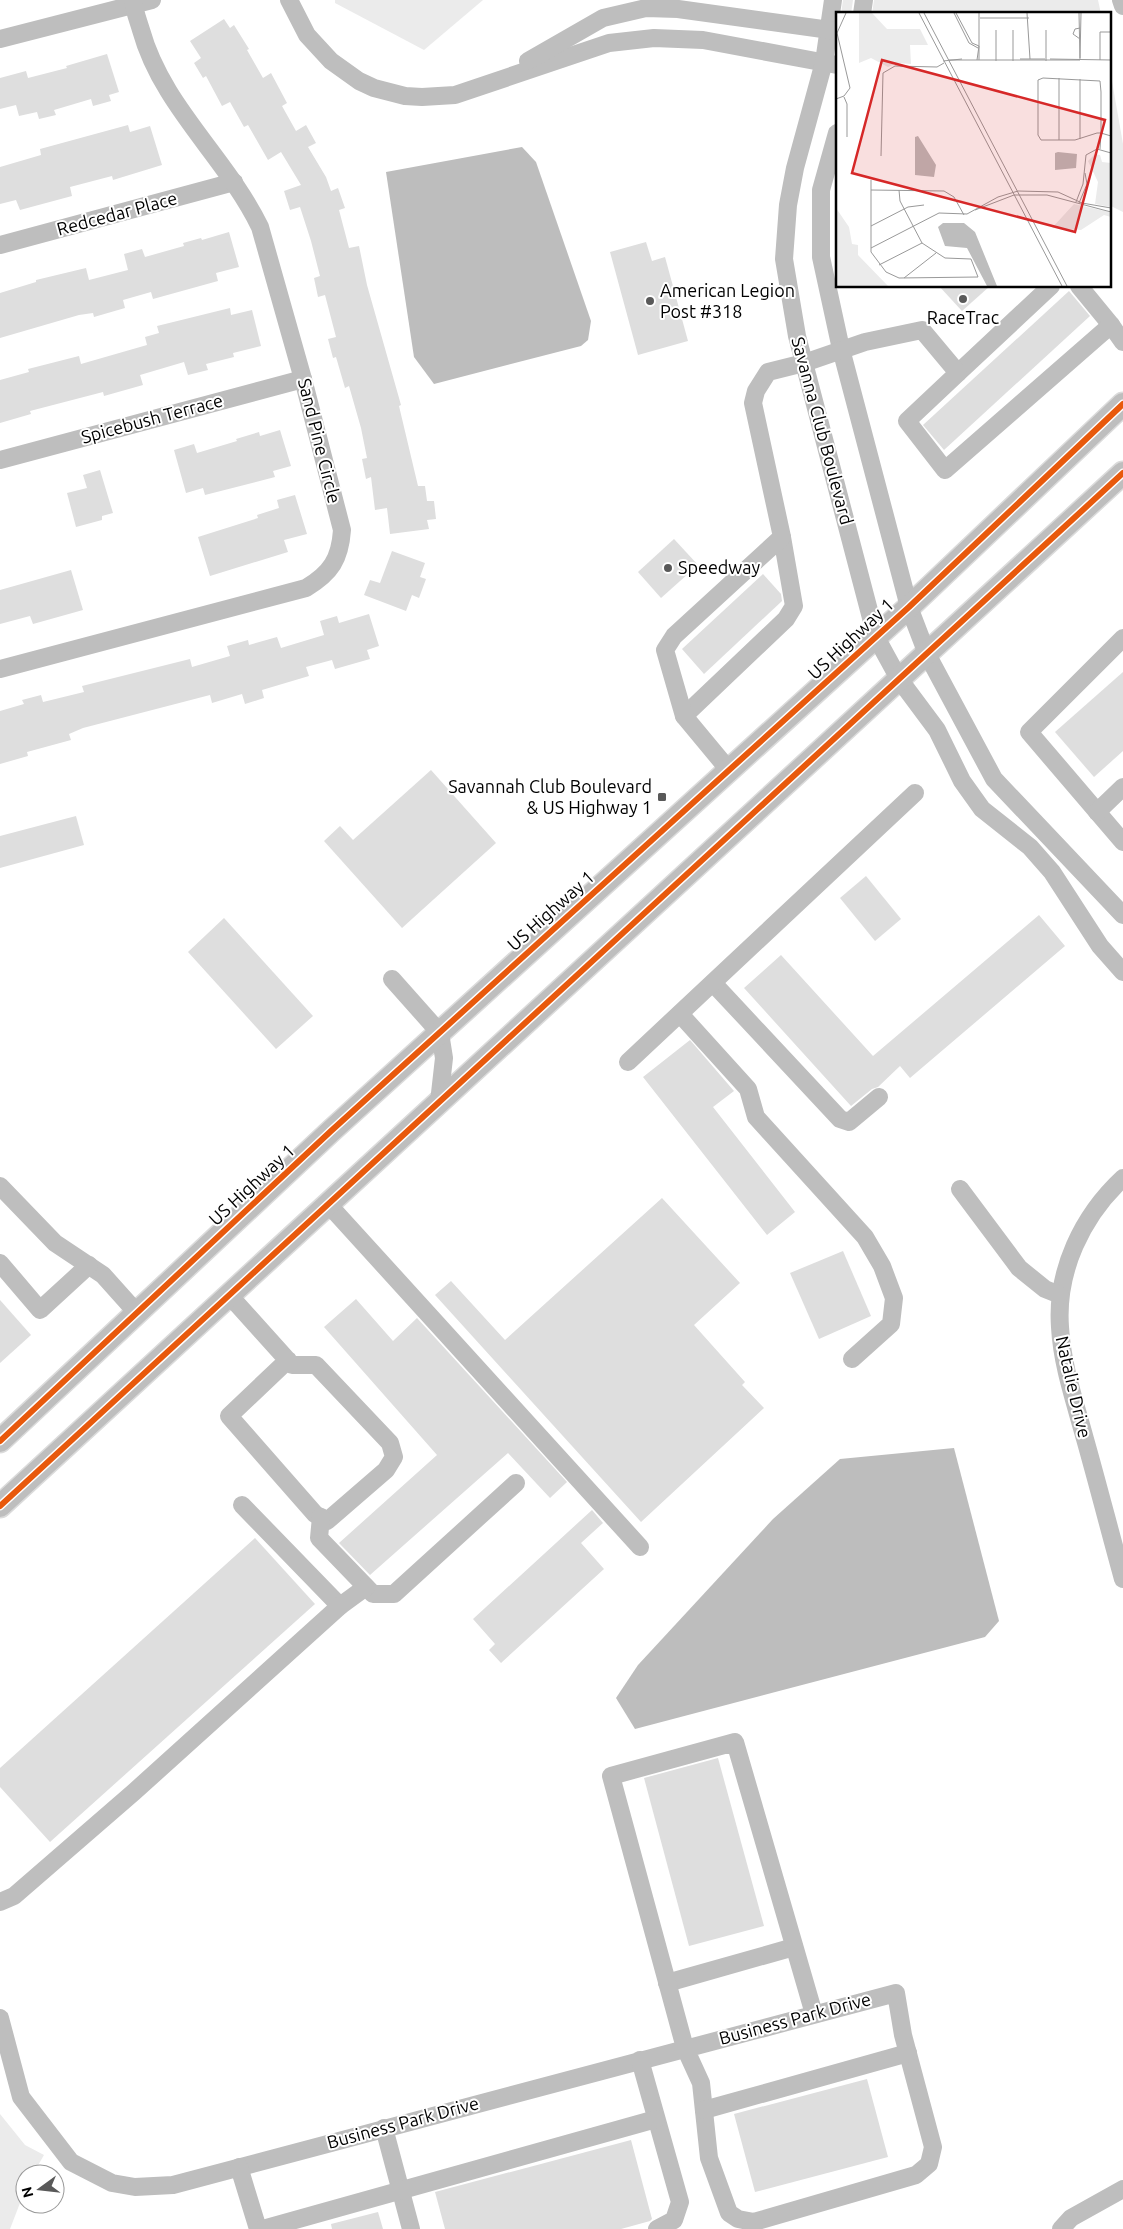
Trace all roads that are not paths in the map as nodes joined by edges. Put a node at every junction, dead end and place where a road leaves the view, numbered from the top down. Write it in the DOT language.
graph roads {
  1 [pos="152,0"];
  2 [pos="289,0"];
  3 [pos="833,0"];
  4 [pos="1121,0"];
  5 [pos="134,2"];
  6 [pos="1123,6"];
  7 [pos="833,31"];
  8 [pos="0,39"];
  9 [pos="830,63"];
  10 [pos="488,84"];
  11 [pos="836,136"];
  12 [pos="234,182"];
  13 [pos="0,246"];
  14 [pos="1050,288"];
  15 [pos="1081,288"];
  16 [pos="1111,325"];
  17 [pos="1123,342"];
  18 [pos="841,349"];
  19 [pos="804,363"];
  20 [pos="958,373"];
  21 [pos="303,379"];
  22 [pos="1123,404"];
  23 [pos="0,460"];
  24 [pos="1123,473"];
  25 [pos="782,537"];
  26 [pos="909,607"];
  27 [pos="876,637"];
  28 [pos="1123,638"];
  29 [pos="927,654"];
  30 [pos="0,669"];
  31 [pos="899,679"];
  32 [pos="684,716"];
  33 [pos="728,769"];
  34 [pos="1123,787"];
  35 [pos="915,793"];
  36 [pos="1097,812"];
  37 [pos="1123,842"];
  38 [pos="1062,850"];
  39 [pos="1045,865"];
  40 [pos="1123,915"];
  41 [pos="1123,972"];
  42 [pos="392,978"];
  43 [pos="712,983"];
  44 [pos="680,1014"];
  45 [pos="440,1033"];
  46 [pos="628,1062"];
  47 [pos="879,1097"];
  48 [pos="439,1102"];
  49 [pos="1123,1178"];
  50 [pos="0,1186"];
  51 [pos="960,1189"];
  52 [pos="328,1204"];
  53 [pos="0,1263"];
  54 [pos="89,1264"];
  55 [pos="229,1296"];
  56 [pos="1060,1296"];
  57 [pos="137,1313"];
  58 [pos="852,1359"];
  59 [pos="288,1360"];
  60 [pos="0,1440"];
  61 [pos="516,1483"];
  62 [pos="242,1505"];
  63 [pos="0,1506"];
  64 [pos="321,1517"];
  65 [pos="640,1547"];
  66 [pos="1123,1578"];
  67 [pos="366,1586"];
  68 [pos="340,1606"];
  69 [pos="0,1902"];
  70 [pos="794,1947"];
  71 [pos="666,1983"];
  72 [pos="814,2014"];
  73 [pos="0,2018"];
  74 [pos="684,2048"];
  75 [pos="908,2053"];
  76 [pos="640,2060"];
  77 [pos="704,2110"];
  78 [pos="656,2119"];
  79 [pos="384,2128"];
  80 [pos="239,2167"];
  81 [pos="1123,2189"];
  82 [pos="400,2190"];
  83 [pos="258,2229"];
  84 [pos="263,2229"];
  85 [pos="411,2229"];
  86 [pos="657,2229"];
  87 [pos="1061,2229"];
  1 -- 5 [label="street"];
  2 -- 10 [label="street"];
  3 -- 7 [label="street, Savanna Club Boulevard"];
  4 -- 6 [label="street"];
  5 -- 8 [label="street"];
  5 -- 12 [label="street, Sand Pine Circle"];
  7 -- 9 [label="street, Savanna Club Boulevard"];
  7 -- 10 [label="street"];
  9 -- 10 [label="street"];
  9 -- 19 [label="street, Savanna Club Boulevard"];
  11 -- 18 [label="street"];
  12 -- 13 [label="street, Redcedar Place"];
  12 -- 21 [label="street, Sand Pine Circle"];
  14 -- 20 [label="street"];
  15 -- 16 [label="street"];
  16 -- 17 [label="street"];
  16 -- 20 [label="street"];
  18 -- 19 [label="street"];
  18 -- 20 [label="street"];
  18 -- 26 [label="street"];
  19 -- 25 [label="street"];
  19 -- 27 [label="street, Savanna Club Boulevard"];
  21 -- 23 [label="street, Spicebush Terrace"];
  21 -- 30 [label="street, Sand Pine Circle"];
  22 -- 26 [label="main road, US Highway 1"];
  24 -- 29 [label="main road"];
  25 -- 32 [label="street"];
  25 -- 32 [label="street"];
  26 -- 27 [label="main road, US Highway 1"];
  26 -- 29 [label="street"];
  27 -- 31 [label="street, Savanna Club Boulevard"];
  27 -- 33 [label="main road, US Highway 1"];
  28 -- 36 [label="street"];
  29 -- 31 [label="main road"];
  29 -- 38 [label="street"];
  31 -- 39 [label="street, Savanna Club Boulevard"];
  31 -- 48 [label="main road"];
  32 -- 33 [label="street"];
  33 -- 45 [label="main road, US Highway 1"];
  34 -- 36 [label="street"];
  35 -- 43 [label="street"];
  36 -- 37 [label="street"];
  38 -- 39 [label="street"];
  38 -- 40 [label="street"];
  39 -- 41 [label="street, Savanna Club Boulevard"];
  42 -- 45 [label="street"];
  43 -- 44 [label="street"];
  43 -- 47 [label="street"];
  44 -- 46 [label="street"];
  44 -- 58 [label="street"];
  45 -- 48 [label="street"];
  45 -- 57 [label="main road, US Highway 1"];
  48 -- 52 [label="main road"];
  49 -- 56 [label="street, Natalie Drive"];
  50 -- 54 [label="street"];
  51 -- 56 [label="street"];
  52 -- 55 [label="main road"];
  52 -- 65 [label="street"];
  53 -- 54 [label="street"];
  54 -- 57 [label="street"];
  55 -- 59 [label="street"];
  55 -- 63 [label="main road"];
  56 -- 66 [label="street, Natalie Drive"];
  57 -- 60 [label="main road, US Highway 1"];
  59 -- 64 [label="street"];
  59 -- 64 [label="street"];
  61 -- 67 [label="street"];
  62 -- 68 [label="street"];
  64 -- 67 [label="street"];
  67 -- 68 [label="street"];
  68 -- 69 [label="street"];
  70 -- 71 [label="street"];
  70 -- 71 [label="street"];
  70 -- 72 [label="street"];
  71 -- 74 [label="street"];
  72 -- 74 [label="street, Business Park Drive"];
  72 -- 75 [label="street, Business Park Drive"];
  73 -- 80 [label="street, Business Park Drive"];
  74 -- 76 [label="street, Business Park Drive"];
  74 -- 77 [label="street"];
  75 -- 77 [label="street"];
  75 -- 77 [label="street"];
  76 -- 78 [label="street"];
  76 -- 79 [label="street, Business Park Drive"];
  78 -- 82 [label="street"];
  78 -- 86 [label="street"];
  79 -- 80 [label="street, Business Park Drive"];
  79 -- 82 [label="street"];
  80 -- 83 [label="street"];
  81 -- 87 [label="street"];
  82 -- 84 [label="street"];
  82 -- 85 [label="street"];
}
